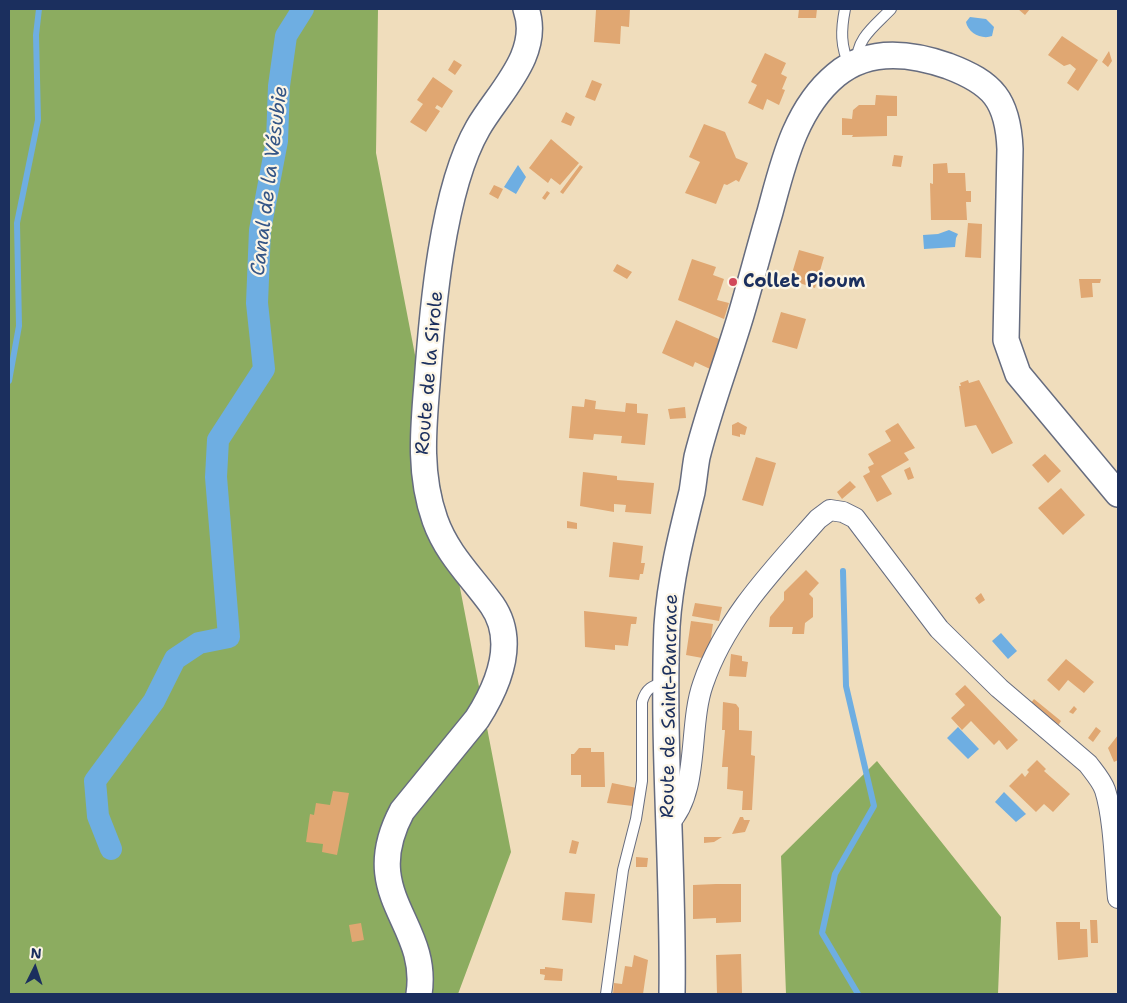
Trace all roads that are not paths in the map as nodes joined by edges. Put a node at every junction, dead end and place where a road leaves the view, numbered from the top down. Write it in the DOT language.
graph roads {
  1 [pos="526,9"];
  2 [pos="845,9"];
  3 [pos="891,9"];
  4 [pos="854,64"];
  5 [pos="1118,494"];
  6 [pos="667,682"];
  7 [pos="669,823"];
  8 [pos="1118,898"];
  9 [pos="418,994"];
  10 [pos="606,994"];
  11 [pos="672,994"];
  1 -- 9 [label="street, Route de la Sirole"];
  2 -- 4 [label="lane"];
  3 -- 4 [label="lane"];
  4 -- 5 [label="street, Route de Saint-Pancrace"];
  4 -- 6 [label="street, Route de Saint-Pancrace"];
  6 -- 7 [label="street, Route de Saint-Pancrace"];
  6 -- 10 [label="lane"];
  7 -- 8 [label="street"];
  7 -- 11 [label="street, Route de Saint-Pancrace"];
}
